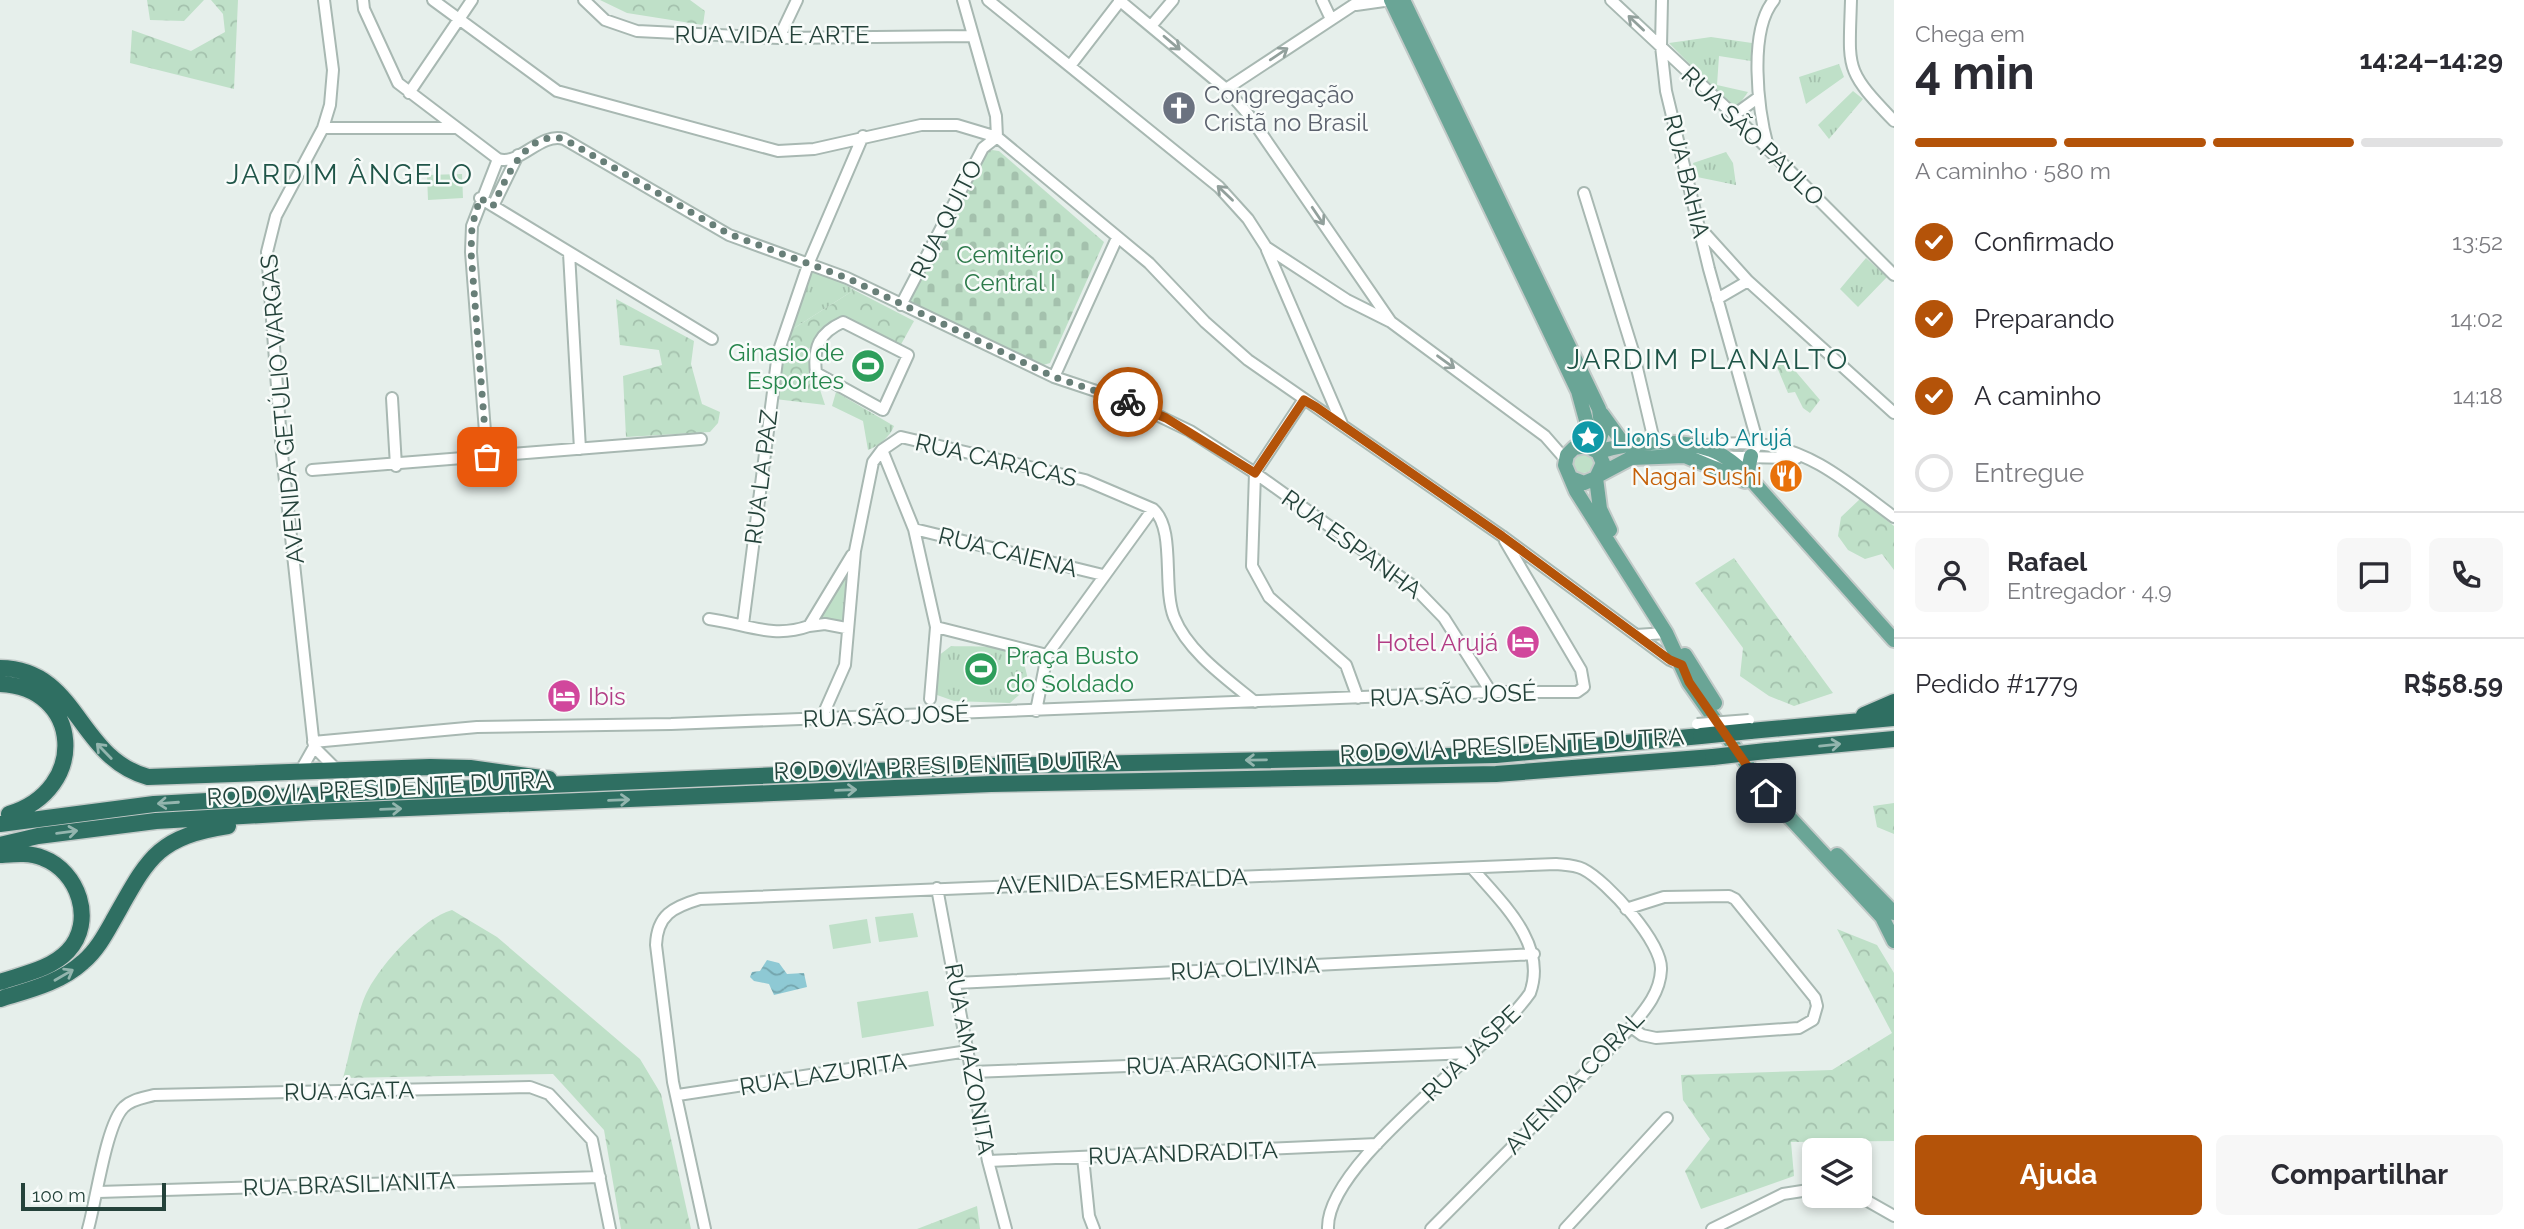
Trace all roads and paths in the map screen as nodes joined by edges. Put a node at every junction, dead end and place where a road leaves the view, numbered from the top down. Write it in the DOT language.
graph roads {
  1 [pos="324,0"];
  2 [pos="363,0"];
  3 [pos="433,0"];
  4 [pos="472,0"];
  5 [pos="583,0"];
  6 [pos="797,0"];
  7 [pos="963,0"];
  8 [pos="988,0"];
  9 [pos="1120,0"];
  10 [pos="1173,0"];
  11 [pos="1322,0"];
  12 [pos="1391,0"];
  13 [pos="1403,0"];
  14 [pos="1611,0"];
  15 [pos="1662,0"];
  16 [pos="1774,0"];
  17 [pos="1851,0"];
  18 [pos="1358,2"];
  19 [pos="459,19"];
  20 [pos="1331,19"];
  21 [pos="1152,26"];
  22 [pos="1410,28"];
  23 [pos="971,36"];
  24 [pos="779,38"];
  25 [pos="1661,46"];
  26 [pos="1070,66"];
  27 [pos="1226,89"];
  28 [pos="409,93"];
  29 [pos="1759,97"];
  30 [pos="1734,115"];
  31 [pos="1894,121"];
  32 [pos="323,128"];
  33 [pos="456,128"];
  34 [pos="863,136"];
  35 [pos="997,137"];
  36 [pos="1768,150"];
  37 [pos="519,154"];
  38 [pos="498,159"];
  39 [pos="1584,193"];
  40 [pos="480,198"];
  41 [pos="493,206"];
  42 [pos="1700,228"];
  43 [pos="1117,238"];
  44 [pos="1266,247"];
  45 [pos="569,253"];
  46 [pos="1732,261"];
  47 [pos="809,262"];
  48 [pos="1709,269"];
  49 [pos="1894,275"];
  50 [pos="1748,281"];
  51 [pos="1717,299"];
  52 [pos="901,305"];
  53 [pos="1391,322"];
  54 [pos="712,339"];
  55 [pos="898,350"];
  56 [pos="1054,377"];
  57 [pos="392,398"];
  58 [pos="1304,400"];
  59 [pos="1599,408"];
  60 [pos="1894,413"];
  61 [pos="1342,424"];
  62 [pos="701,439"];
  63 [pos="1632,446"];
  64 [pos="580,449"];
  65 [pos="882,450"];
  66 [pos="1656,450"];
  67 [pos="1754,450"];
  68 [pos="1573,451"];
  69 [pos="1597,451"];
  70 [pos="1687,451"];
  71 [pos="487,457"];
  72 [pos="1725,457"];
  73 [pos="396,466"];
  74 [pos="312,471"];
  75 [pos="1255,473"];
  76 [pos="1746,475"];
  77 [pos="1598,476"];
  78 [pos="1571,478"];
  79 [pos="1760,492"];
  80 [pos="1153,509"];
  81 [pos="1894,517"];
  82 [pos="914,529"];
  83 [pos="1502,536"];
  84 [pos="855,551"];
  85 [pos="1103,575"];
  86 [pos="709,619"];
  87 [pos="743,624"];
  88 [pos="808,626"];
  89 [pos="936,627"];
  90 [pos="846,628"];
  91 [pos="1665,633"];
  92 [pos="1636,635"];
  93 [pos="1894,640"];
  94 [pos="1046,655"];
  95 [pos="1686,665"];
  96 [pos="0,668"];
  97 [pos="0,684"];
  98 [pos="1491,692"];
  99 [pos="1358,698"];
  100 [pos="930,699"];
  101 [pos="1255,702"];
  102 [pos="1894,702"];
  103 [pos="1035,711"];
  104 [pos="822,717"];
  105 [pos="1894,718"];
  106 [pos="1838,723"];
  107 [pos="1894,739"];
  108 [pos="313,745"];
  109 [pos="335,768"];
  110 [pos="301,770"];
  111 [pos="579,785"];
  112 [pos="313,812"];
  113 [pos="0,817"];
  114 [pos="0,824"];
  115 [pos="0,845"];
  116 [pos="0,855"];
  117 [pos="1571,865"];
  118 [pos="1472,868"];
  119 [pos="937,888"];
  120 [pos="1626,909"];
  121 [pos="1894,913"];
  122 [pos="1894,941"];
  123 [pos="1534,954"];
  124 [pos="0,982"];
  125 [pos="956,983"];
  126 [pos="0,999"];
  127 [pos="1631,1027"];
  128 [pos="968,1051"];
  129 [pos="1471,1053"];
  130 [pos="972,1072"];
  131 [pos="678,1095"];
  132 [pos="1667,1118"];
  133 [pos="1377,1144"];
  134 [pos="1083,1157"];
  135 [pos="988,1161"];
  136 [pos="600,1177"];
  137 [pos="1802,1191"];
  138 [pos="98,1192"];
  139 [pos="1872,1204"];
  140 [pos="1894,1216"];
  141 [pos="88,1229"];
  142 [pos="610,1229"];
  143 [pos="705,1229"];
  144 [pos="1006,1229"];
  145 [pos="1094,1229"];
  146 [pos="1328,1229"];
  147 [pos="1431,1229"];
  148 [pos="1565,1229"];
  149 [pos="1712,1229"];
  1 -- 32 [label="street, AVENIDA GETÚLIO VARGAS"];
  2 -- 28 [label="street"];
  3 -- 19 [label="street"];
  4 -- 19 [label="street"];
  5 -- 24 [label="street, RUA VIDA E ARTE"];
  6 -- 24 [label="street"];
  7 -- 23 [label="street"];
  8 -- 26 [label="street"];
  9 -- 21 [label="street"];
  9 -- 26 [label="street"];
  10 -- 21 [label="street"];
  11 -- 20 [label="street"];
  12 -- 18 [label="street"];
  12 -- 22 [label="main road"];
  13 -- 22 [label="main road"];
  25 -- 14 [label="street, RUA SÃO PAULO, one-way"];
  15 -- 25 [label="street, RUA BAHIA"];
  16 -- 29 [label="street"];
  17 -- 31 [label="street"];
  18 -- 20 [label="street"];
  19 -- 28 [label="street"];
  19 -- 34 [label="street"];
  27 -- 20 [label="street, one-way"];
  21 -- 27 [label="street, one-way"];
  22 -- 59 [label="main road"];
  22 -- 68 [label="main road"];
  23 -- 24 [label="street, RUA VIDA E ARTE"];
  23 -- 35 [label="street"];
  25 -- 30 [label="street, RUA SÃO PAULO"];
  25 -- 42 [label="street, RUA BAHIA"];
  44 -- 26 [label="street, one-way"];
  27 -- 53 [label="street, one-way"];
  28 -- 33 [label="street"];
  29 -- 30 [label="street"];
  29 -- 36 [label="street"];
  30 -- 36 [label="street, RUA SÃO PAULO"];
  32 -- 33 [label="street"];
  32 -- 108 [label="street, AVENIDA GETÚLIO VARGAS"];
  33 -- 38 [label="street"];
  34 -- 35 [label="street"];
  34 -- 47 [label="street, RUA LA PAZ"];
  35 -- 43 [label="street"];
  35 -- 52 [label="street, RUA QUITO"];
  36 -- 49 [label="street, RUA SÃO PAULO"];
  37 -- 38 [label="street, RUA ESPANHA"];
  37 -- 41 [label="street"];
  37 -- 47 [label="street, RUA ESPANHA"];
  38 -- 40 [label="street"];
  39 -- 66 [label="street"];
  40 -- 41 [label="street"];
  40 -- 71 [label="street"];
  41 -- 45 [label="street"];
  42 -- 46 [label="street"];
  42 -- 48 [label="street, RUA BAHIA"];
  43 -- 56 [label="street"];
  43 -- 58 [label="street"];
  44 -- 53 [label="street"];
  44 -- 61 [label="street"];
  45 -- 54 [label="street"];
  45 -- 64 [label="street"];
  46 -- 48 [label="street"];
  46 -- 50 [label="street"];
  47 -- 52 [label="street, RUA ESPANHA"];
  47 -- 87 [label="street, RUA LA PAZ"];
  48 -- 51 [label="street, RUA BAHIA"];
  50 -- 51 [label="street"];
  50 -- 60 [label="street"];
  51 -- 67 [label="street"];
  52 -- 56 [label="street, RUA ESPANHA"];
  53 -- 68 [label="street, one-way"];
  55 -- 55 [label="street"];
  56 -- 75 [label="street, RUA ESPANHA"];
  57 -- 73 [label="street"];
  58 -- 61 [label="street"];
  58 -- 75 [label="street"];
  59 -- 63 [label="main road"];
  59 -- 69 [label="main road"];
  61 -- 83 [label="street"];
  62 -- 64 [label="street"];
  63 -- 66 [label="main road"];
  63 -- 69 [label="main road"];
  64 -- 71 [label="street"];
  65 -- 80 [label="street, RUA CARACAS"];
  65 -- 82 [label="street"];
  65 -- 84 [label="street, RUA CARACAS"];
  66 -- 70 [label="main road"];
  66 -- 77 [label="main road"];
  67 -- 70 [label="street"];
  67 -- 72 [label="street"];
  67 -- 76 [label="main road"];
  67 -- 81 [label="street"];
  68 -- 69 [label="main road"];
  68 -- 78 [label="main road"];
  69 -- 77 [label="main road"];
  70 -- 72 [label="main road"];
  70 -- 79 [label="main road"];
  71 -- 73 [label="street"];
  72 -- 76 [label="main road"];
  73 -- 74 [label="street"];
  75 -- 98 [label="street, RUA ESPANHA"];
  75 -- 99 [label="street"];
  76 -- 79 [label="main road"];
  77 -- 78 [label="main road"];
  77 -- 95 [label="main road"];
  78 -- 91 [label="main road"];
  79 -- 93 [label="main road"];
  80 -- 85 [label="street"];
  80 -- 101 [label="street"];
  82 -- 85 [label="street, RUA CAIENA"];
  82 -- 89 [label="street"];
  83 -- 92 [label="street"];
  83 -- 98 [label="street, RUA SÃO JOSÉ"];
  84 -- 88 [label="street"];
  84 -- 90 [label="street, RUA CARACAS"];
  85 -- 94 [label="street"];
  86 -- 87 [label="street"];
  87 -- 88 [label="street"];
  88 -- 90 [label="street"];
  89 -- 94 [label="street"];
  89 -- 100 [label="street"];
  90 -- 104 [label="street, RUA CARACAS"];
  91 -- 92 [label="street"];
  91 -- 95 [label="main road"];
  92 -- 95 [label="street"];
  94 -- 103 [label="street"];
  95 -- 121 [label="main road"];
  95 -- 122 [label="main road"];
  110 -- 96 [label="highway, one-way"];
  97 -- 113 [label="highway"];
  98 -- 99 [label="street, RUA SÃO JOSÉ"];
  99 -- 101 [label="street, RUA SÃO JOSÉ"];
  101 -- 103 [label="street, RUA SÃO JOSÉ"];
  102 -- 106 [label="highway"];
  103 -- 104 [label="street, RUA SÃO JOSÉ"];
  104 -- 108 [label="street, RUA SÃO JOSÉ"];
  105 -- 106 [label="highway, RODOVIA PRESIDENTE DUTRA"];
  106 -- 111 [label="highway, RODOVIA PRESIDENTE DUTRA, one-way, bridge"];
  112 -- 107 [label="highway, RODOVIA PRESIDENTE DUTRA, one-way, bridge"];
  108 -- 109 [label="street"];
  108 -- 110 [label="street"];
  109 -- 110 [label="highway"];
  109 -- 111 [label="highway"];
  111 -- 114 [label="highway, RODOVIA PRESIDENTE DUTRA, one-way"];
  115 -- 112 [label="highway, RODOVIA PRESIDENTE DUTRA, one-way"];
  126 -- 112 [label="highway, one-way"];
  116 -- 124 [label="highway"];
  117 -- 118 [label="street, AVENIDA ESMERALDA"];
  117 -- 120 [label="street, AVENIDA CORAL"];
  118 -- 119 [label="street, AVENIDA ESMERALDA"];
  118 -- 123 [label="street"];
  119 -- 125 [label="street, RUA AMAZONITA"];
  119 -- 131 [label="street, AVENIDA ESMERALDA"];
  120 -- 127 [label="street, AVENIDA CORAL"];
  120 -- 127 [label="street"];
  123 -- 125 [label="street, RUA OLIVINA"];
  123 -- 129 [label="street, RUA JASPE"];
  125 -- 128 [label="street, RUA AMAZONITA"];
  127 -- 147 [label="street, AVENIDA CORAL"];
  128 -- 130 [label="street, RUA AMAZONITA"];
  128 -- 131 [label="street, RUA LAZURITA"];
  129 -- 130 [label="street, RUA ARAGONITA"];
  129 -- 133 [label="street, RUA JASPE"];
  130 -- 135 [label="street, RUA AMAZONITA"];
  131 -- 143 [label="street"];
  132 -- 148 [label="street"];
  133 -- 134 [label="street, RUA ANDRADITA"];
  133 -- 146 [label="street, RUA JASPE"];
  134 -- 135 [label="street, RUA ANDRADITA"];
  134 -- 145 [label="street"];
  135 -- 144 [label="street, RUA AMAZONITA"];
  136 -- 138 [label="street, RUA BRASILIANITA"];
  136 -- 138 [label="street, RUA ÁGATA"];
  136 -- 142 [label="street, RUA ÁGATA"];
  137 -- 149 [label="street"];
  138 -- 141 [label="street, RUA ÁGATA"];
  139 -- 140 [label="street"];
}
